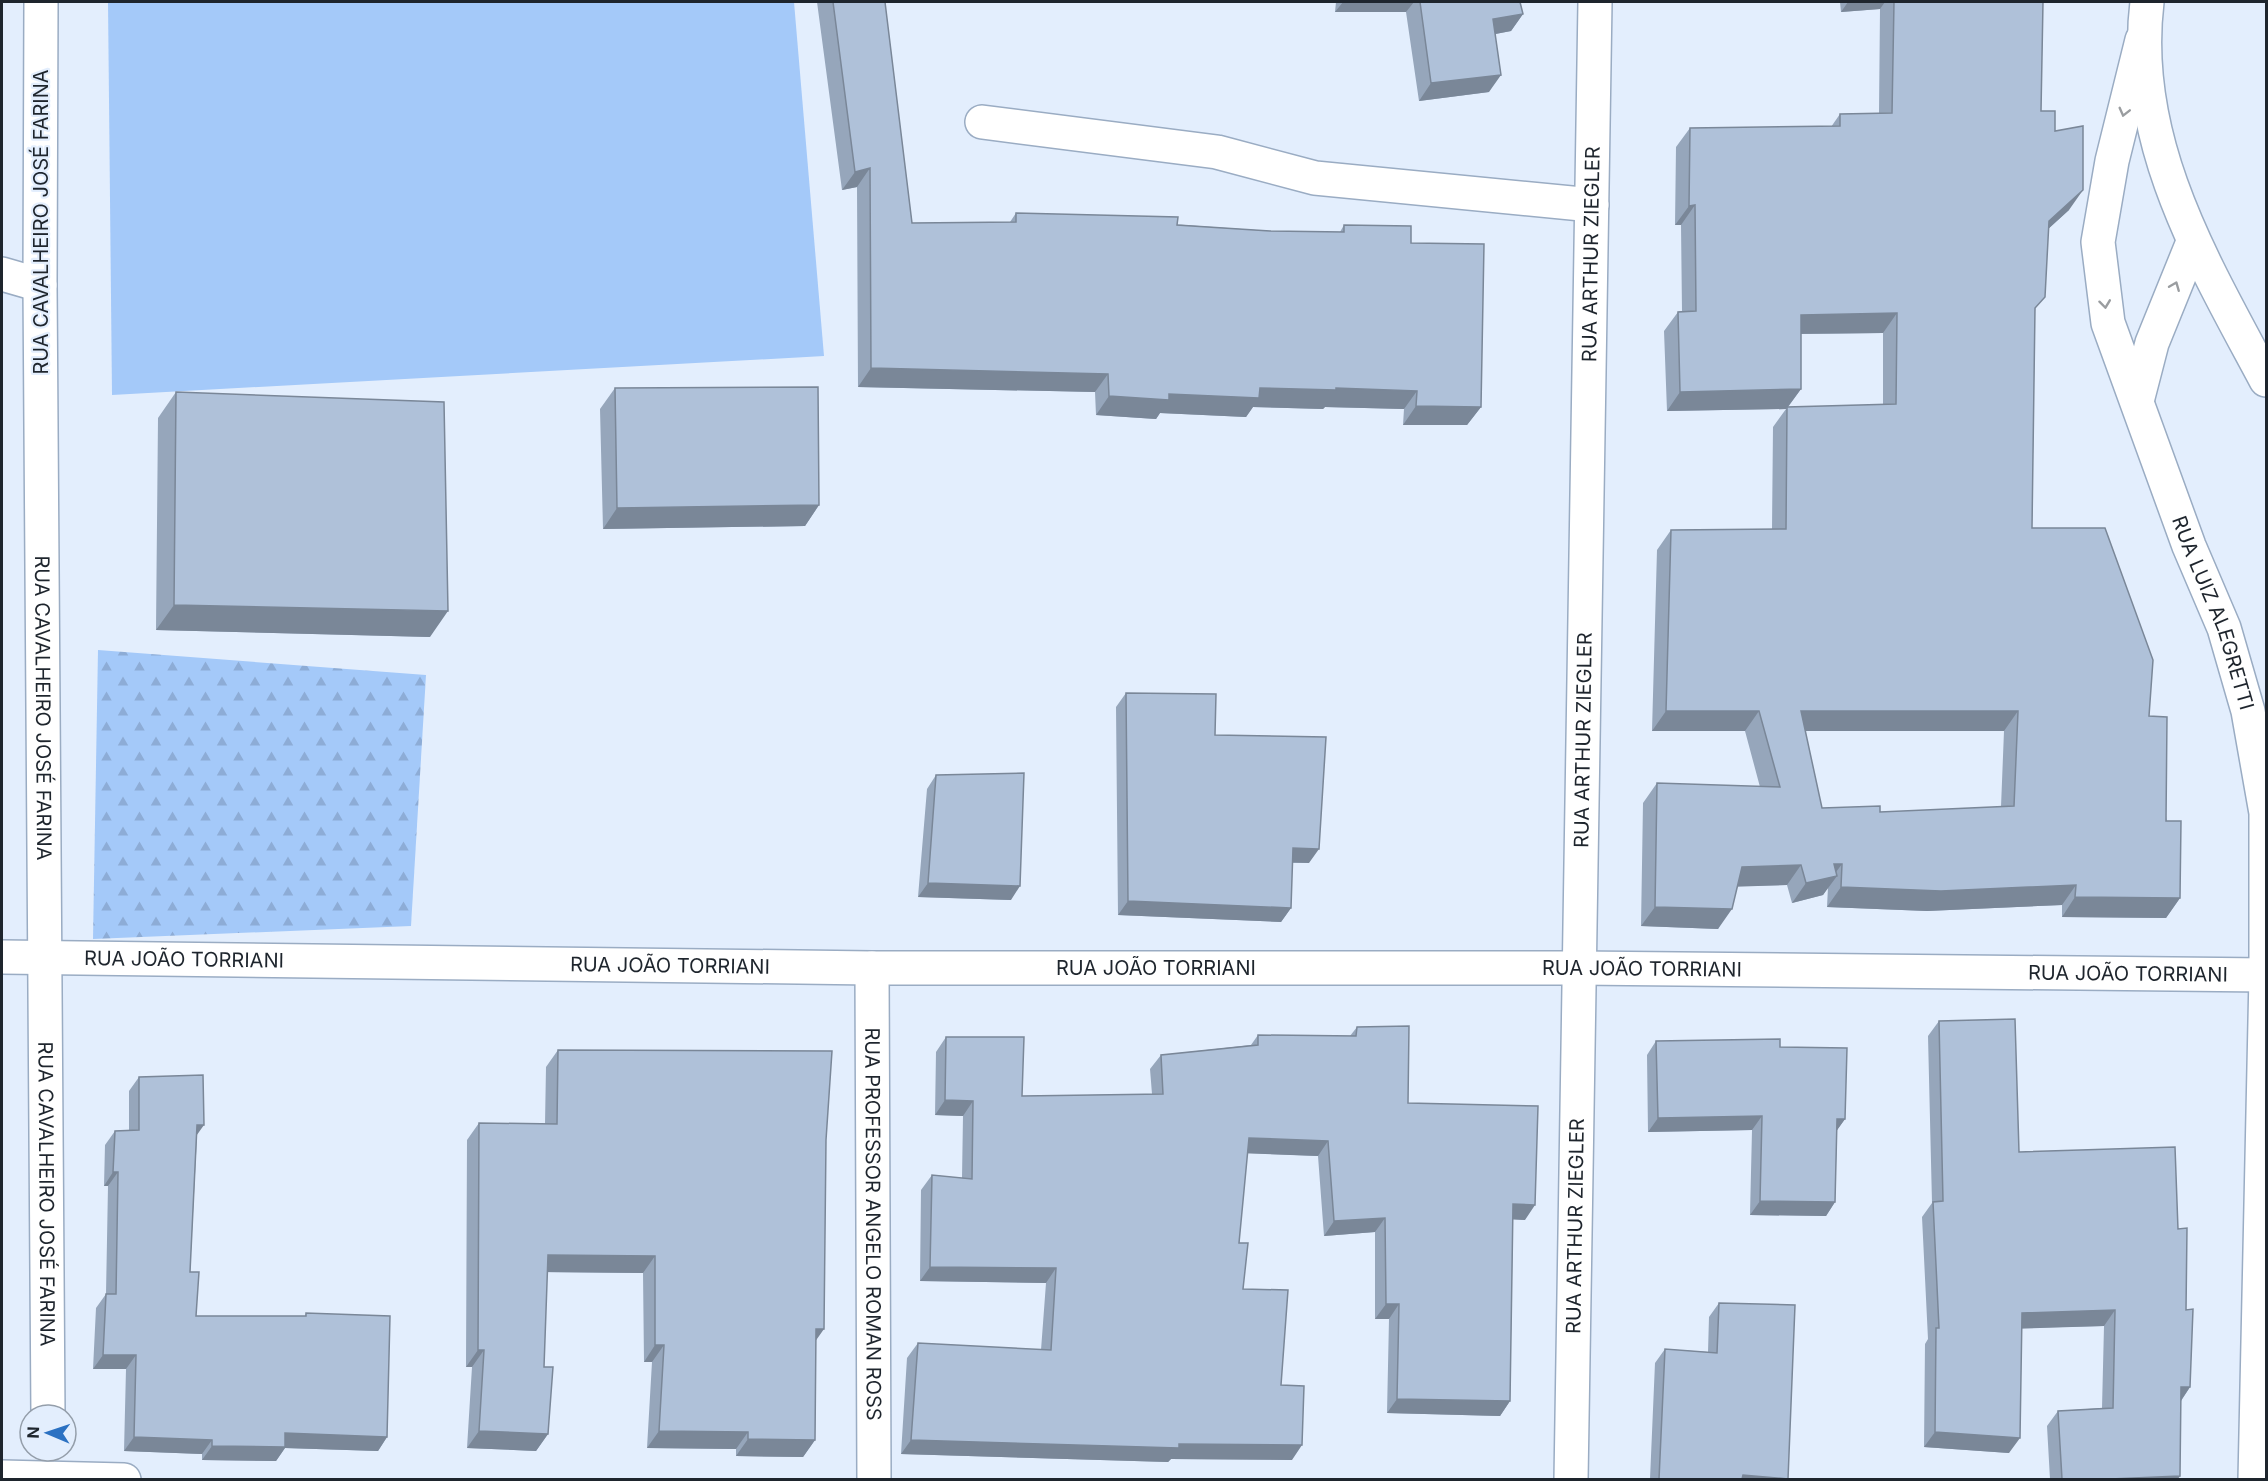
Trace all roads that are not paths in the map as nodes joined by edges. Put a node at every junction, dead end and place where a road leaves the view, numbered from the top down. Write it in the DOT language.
graph roads {
  1 [pos="41,2"];
  2 [pos="1595,2"];
  3 [pos="2147,2"];
  4 [pos="2143,35"];
  5 [pos="982,122"];
  6 [pos="1592,204"];
  7 [pos="2193,242"];
  8 [pos="2,274"];
  9 [pos="40,285"];
  10 [pos="2266,380"];
  11 [pos="2137,401"];
  12 [pos="2,957"];
  13 [pos="46,958"];
  14 [pos="872,968"];
  15 [pos="1578,968"];
  16 [pos="2266,975"];
  17 [pos="48,1403"];
  18 [pos="49,1469"];
  19 [pos="2,1477"];
  20 [pos="124,1479"];
  21 [pos="874,1479"];
  22 [pos="1571,1479"];
  23 [pos="2255,1479"];
  1 -- 9 [label="street, RUA CAVALHEIRO JOSÉ FARINA"];
  2 -- 6 [label="street, RUA ARTHUR ZIEGLER"];
  3 -- 4 [label="street"];
  4 -- 7 [label="street"];
  4 -- 11 [label="street, RUA LUIZ ALEGRETTI, one-way"];
  5 -- 6 [label="street"];
  6 -- 15 [label="street, RUA ARTHUR ZIEGLER"];
  7 -- 10 [label="street"];
  11 -- 7 [label="street, one-way"];
  8 -- 9 [label="street"];
  9 -- 13 [label="street, RUA CAVALHEIRO JOSÉ FARINA"];
  11 -- 16 [label="street, RUA LUIZ ALEGRETTI"];
  12 -- 13 [label="street, RUA JOÃO TORRIANI"];
  13 -- 14 [label="street, RUA JOÃO TORRIANI"];
  13 -- 17 [label="street, RUA CAVALHEIRO JOSÉ FARINA"];
  14 -- 15 [label="street, RUA JOÃO TORRIANI"];
  14 -- 21 [label="street, RUA PROFESSOR ANGELO ROMAN ROSS"];
  15 -- 16 [label="street, RUA JOÃO TORRIANI"];
  15 -- 22 [label="street, RUA ARTHUR ZIEGLER"];
  16 -- 23 [label="street, RUA LUIZ ALEGRETTI"];
  18 -- 19 [label="street"];
  18 -- 20 [label="street"];
}
